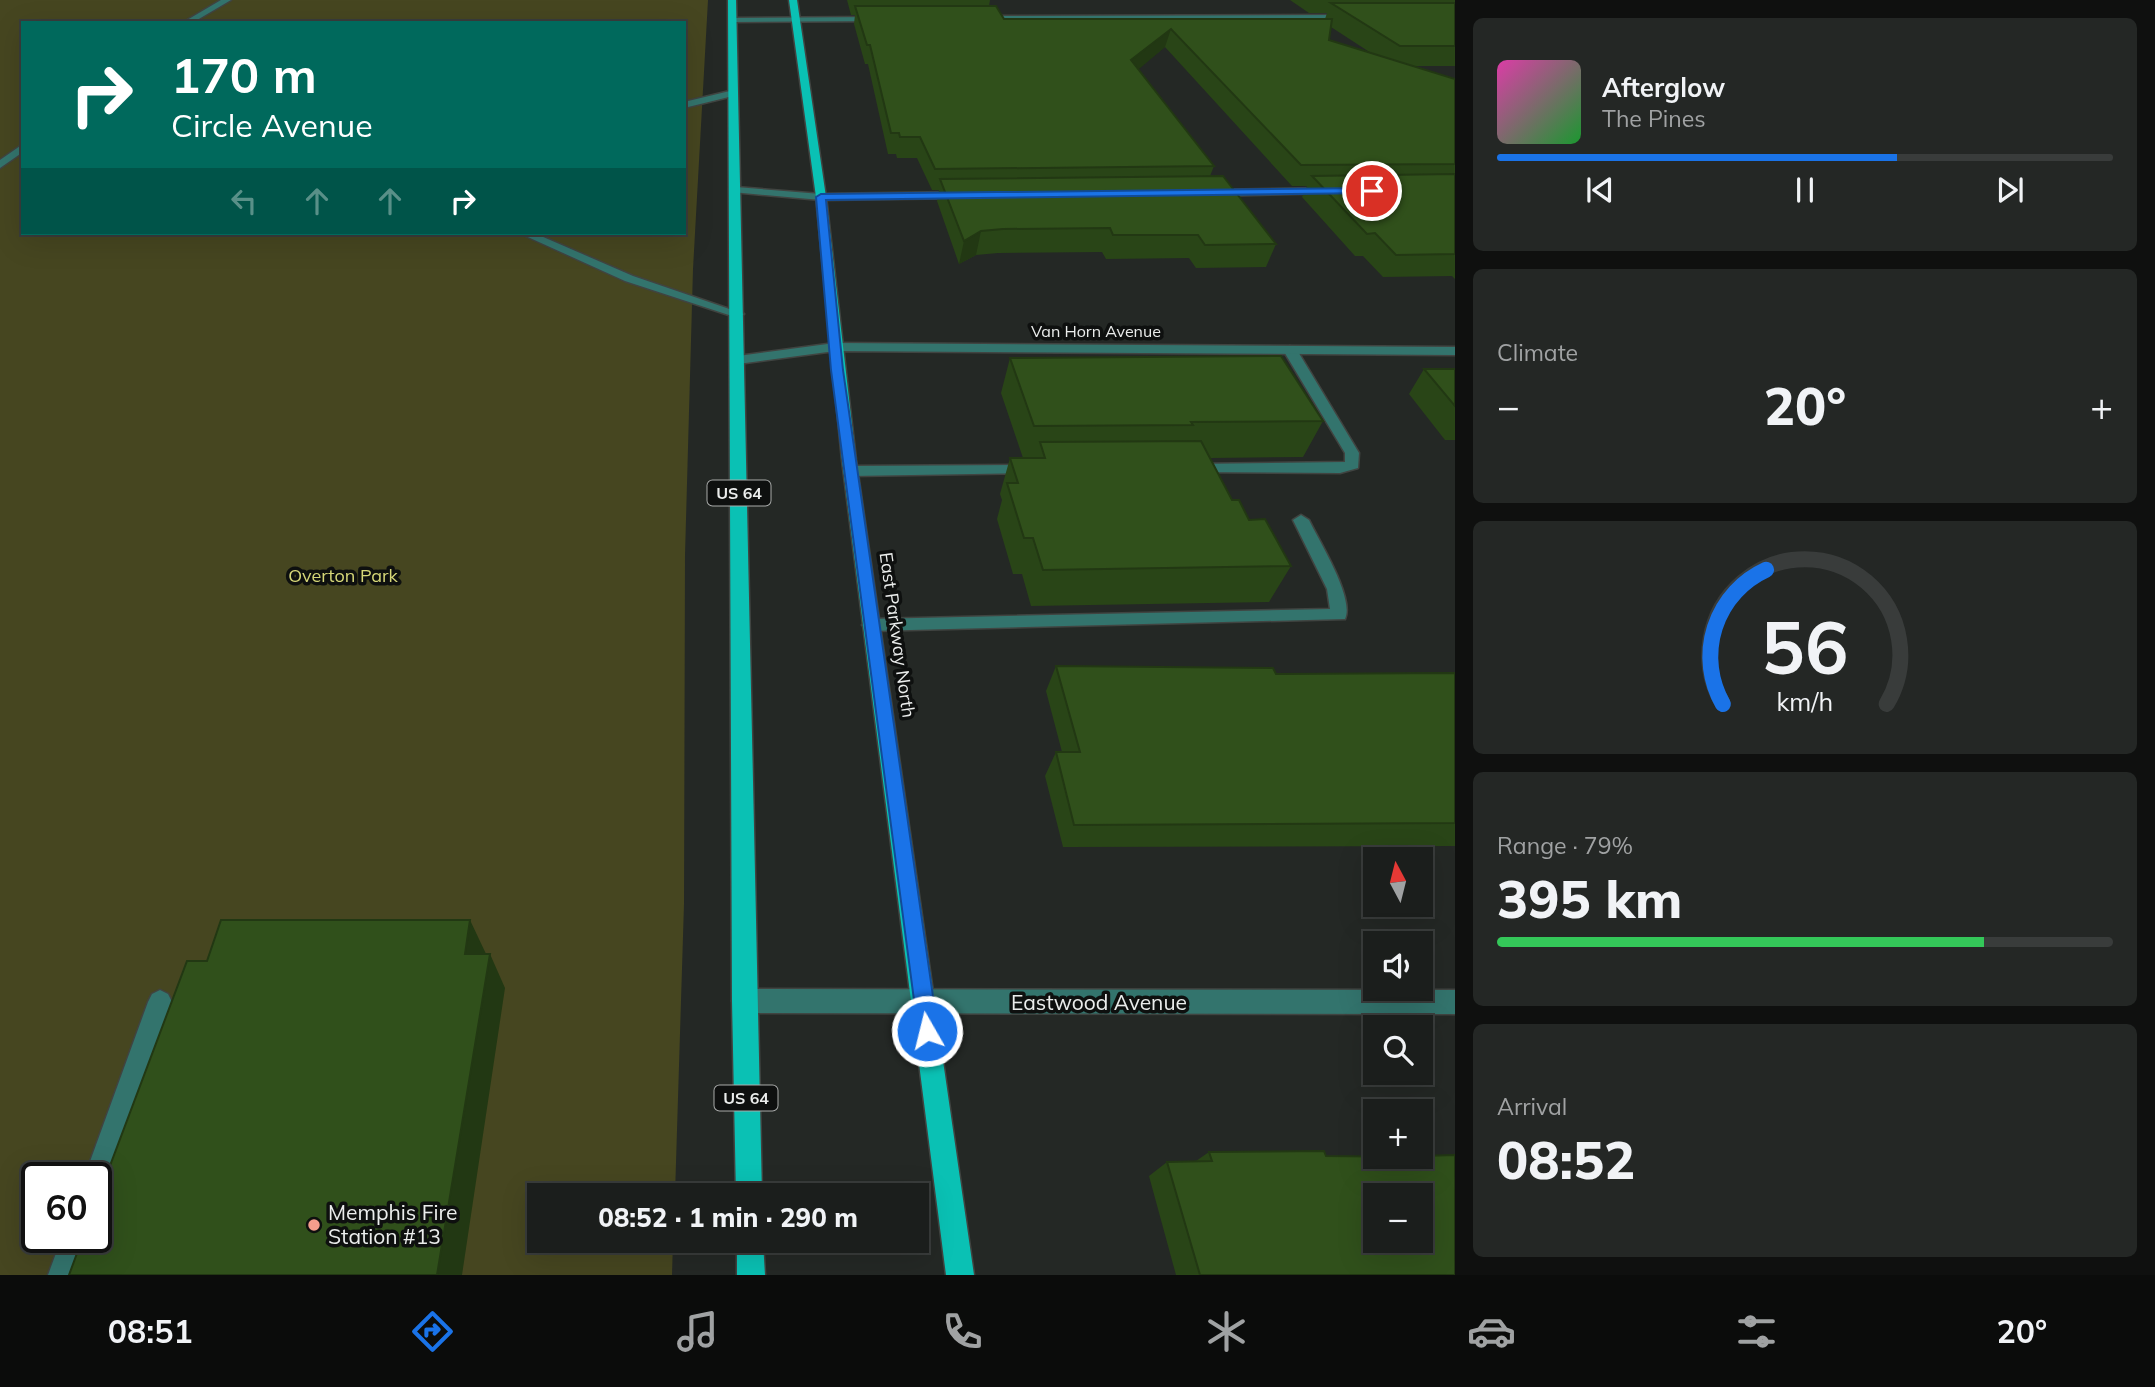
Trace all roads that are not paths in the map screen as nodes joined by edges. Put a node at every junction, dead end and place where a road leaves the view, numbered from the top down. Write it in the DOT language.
graph roads {
  1 [pos="227,0"];
  2 [pos="732,0"];
  3 [pos="793,0"];
  4 [pos="1354,17"];
  5 [pos="965,18"];
  6 [pos="798,19"];
  7 [pos="882,19"];
  8 [pos="733,20"];
  9 [pos="190,21"];
  10 [pos="734,93"];
  11 [pos="686,105"];
  12 [pos="21,149"];
  13 [pos="0,165"];
  14 [pos="736,190"];
  15 [pos="1345,191"];
  16 [pos="1207,193"];
  17 [pos="972,195"];
  18 [pos="821,197"];
  19 [pos="528,235"];
  20 [pos="738,314"];
  21 [pos="835,347"];
  22 [pos="1290,350"];
  23 [pos="1455,351"];
  24 [pos="738,359"];
  25 [pos="1172,469"];
  26 [pos="1040,470"];
  27 [pos="851,471"];
  28 [pos="1301,520"];
  29 [pos="871,625"];
  30 [pos="160,1002"];
  31 [pos="744,1002"];
  32 [pos="1455,1002"];
  33 [pos="923,1004"];
  34 [pos="102,1162"];
  35 [pos="749,1183"];
  36 [pos="70,1253"];
  37 [pos="750,1253"];
  38 [pos="62,1275"];
  39 [pos="751,1275"];
  40 [pos="960,1275"];
  1 -- 9 [label="street"];
  2 -- 8 [label="main road, US 64"];
  3 -- 6 [label="main road, East Parkway North"];
  4 -- 5 [label="street"];
  6 -- 7 [label="street"];
  6 -- 8 [label="street"];
  6 -- 18 [label="main road, East Parkway North"];
  8 -- 10 [label="main road, US 64"];
  10 -- 11 [label="street"];
  10 -- 14 [label="main road, US 64"];
  12 -- 13 [label="street"];
  14 -- 18 [label="street"];
  14 -- 20 [label="main road, US 64"];
  15 -- 16 [label="street"];
  17 -- 18 [label="street"];
  18 -- 21 [label="main road, East Parkway North"];
  19 -- 20 [label="street"];
  20 -- 24 [label="main road, US 64"];
  21 -- 22 [label="street, Van Horn Avenue"];
  21 -- 24 [label="street, Van Horn Avenue"];
  21 -- 27 [label="main road, East Parkway North"];
  22 -- 23 [label="street, Van Horn Avenue"];
  22 -- 25 [label="street"];
  24 -- 31 [label="main road, US 64"];
  26 -- 27 [label="street"];
  27 -- 29 [label="main road, East Parkway North"];
  28 -- 29 [label="street"];
  29 -- 33 [label="main road, East Parkway North"];
  30 -- 34 [label="street"];
  31 -- 33 [label="street, Eastwood Avenue"];
  31 -- 35 [label="main road, US 64"];
  32 -- 33 [label="street, Eastwood Avenue"];
  33 -- 40 [label="main road, East Parkway North"];
  36 -- 38 [label="street"];
  37 -- 39 [label="main road"];
}
